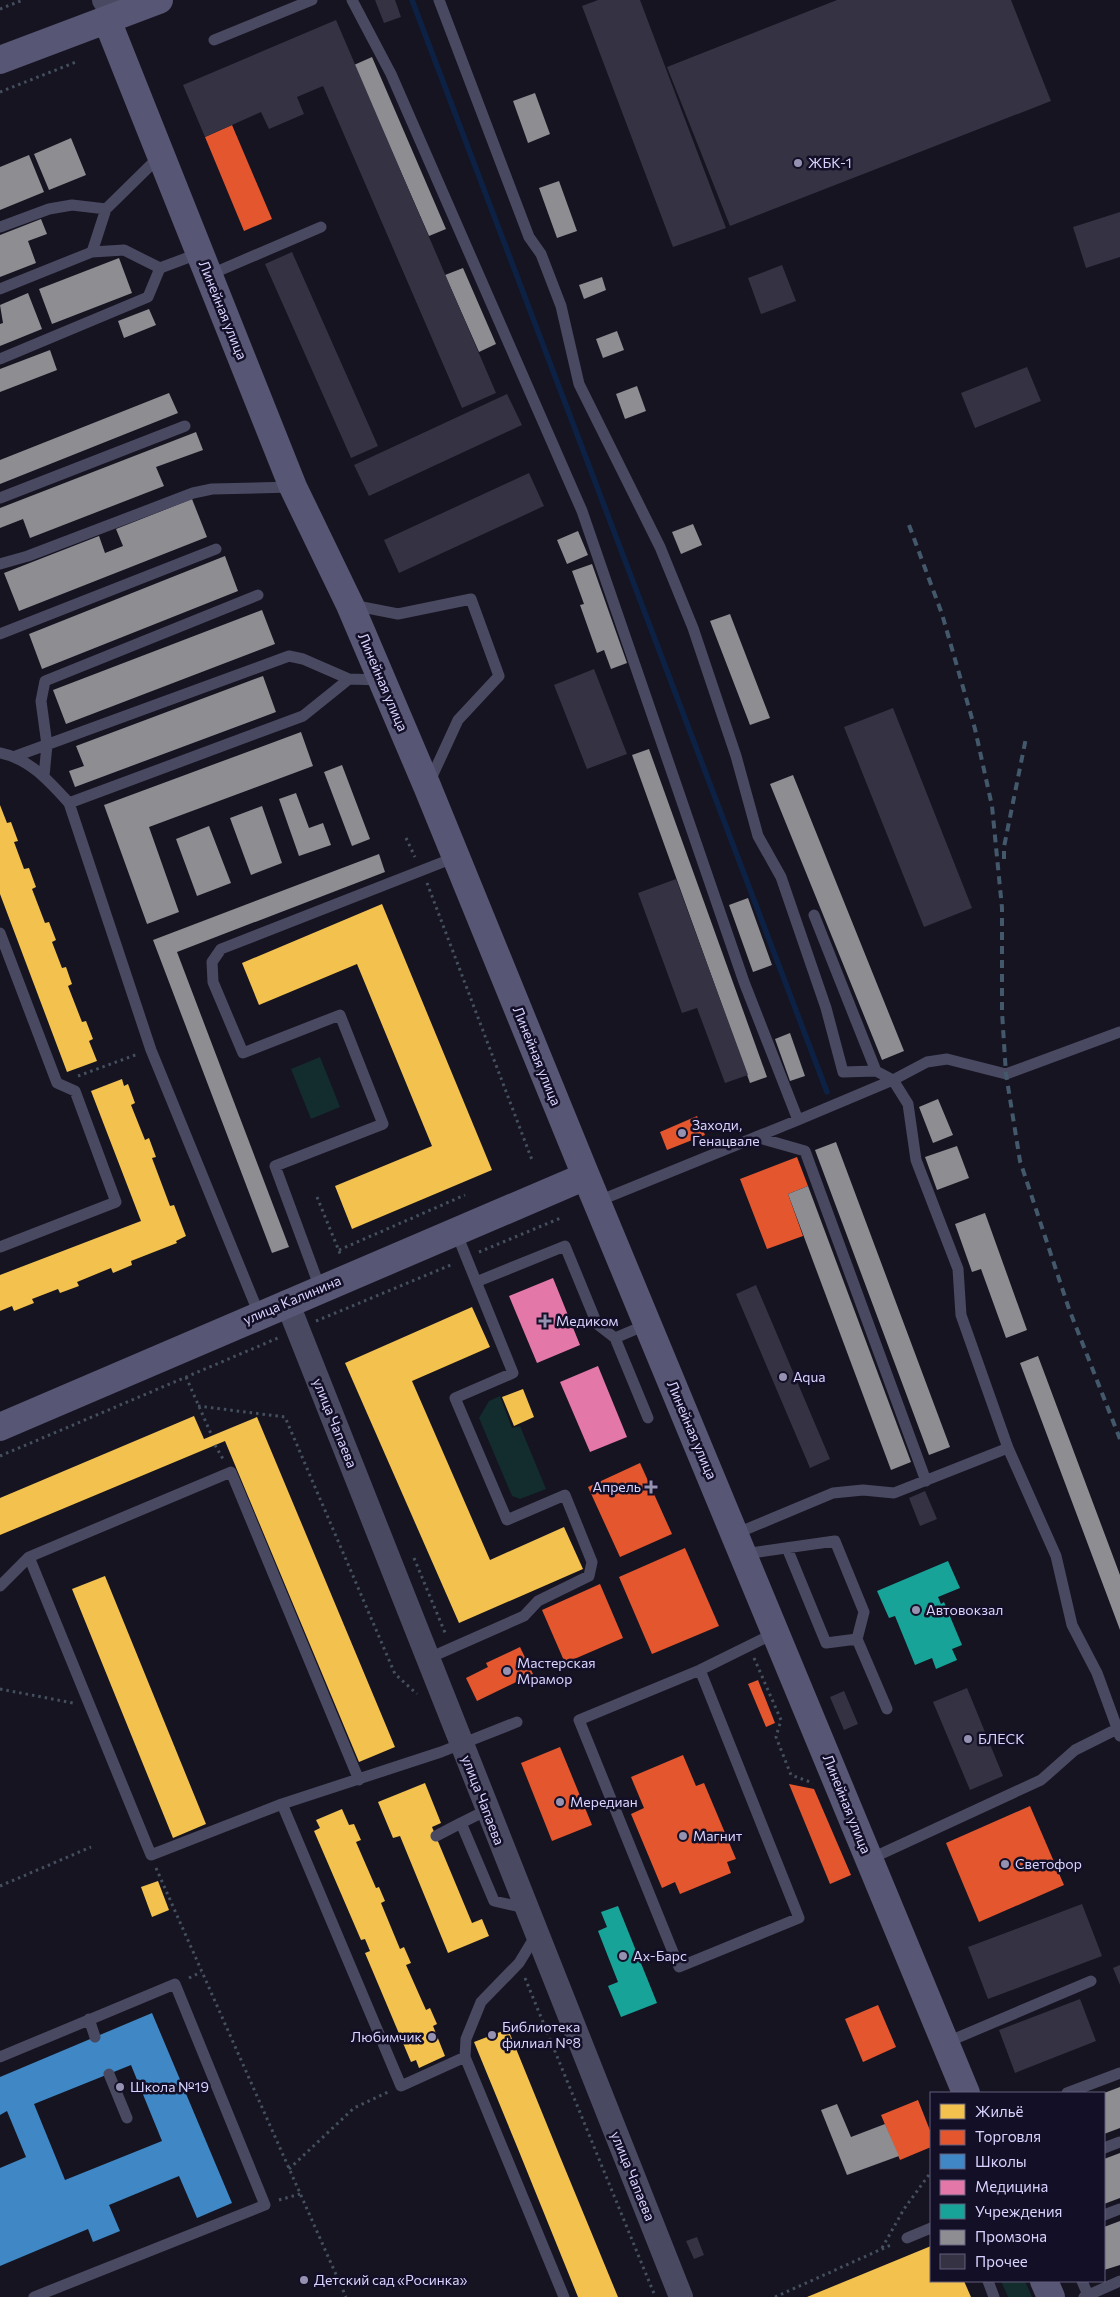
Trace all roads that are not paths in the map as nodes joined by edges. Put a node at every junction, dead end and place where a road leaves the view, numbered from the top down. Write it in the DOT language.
graph roads {
  1 [pos="159,0"];
  2 [pos="312,0"];
  3 [pos="352,0"];
  4 [pos="439,0"];
  5 [pos="109,12"];
  6 [pos="214,40"];
  7 [pos="0,60"];
  8 [pos="160,156"];
  9 [pos="106,209"];
  10 [pos="0,227"];
  11 [pos="321,227"];
  12 [pos="92,252"];
  13 [pos="204,264"];
  14 [pos="160,268"];
  15 [pos="0,289"];
  16 [pos="0,359"];
  17 [pos="185,426"];
  18 [pos="293,487"];
  19 [pos="0,498"];
  20 [pos="216,549"];
  21 [pos="0,564"];
  22 [pos="258,595"];
  23 [pos="350,605"];
  24 [pos="0,634"];
  25 [pos="349,679"];
  26 [pos="382,680"];
  27 [pos="47,745"];
  28 [pos="0,752"];
  29 [pos="16,756"];
  30 [pos="44,776"];
  31 [pos="427,786"];
  32 [pos="69,803"];
  33 [pos="456,858"];
  34 [pos="814,914"];
  35 [pos="0,933"];
  36 [pos="1120,1032"];
  37 [pos="876,1071"];
  38 [pos="893,1080"];
  39 [pos="798,1120"];
  40 [pos="756,1137"];
  41 [pos="586,1176"];
  42 [pos="596,1202"];
  43 [pos="455,1230"];
  44 [pos="0,1247"];
  45 [pos="476,1282"];
  46 [pos="320,1288"];
  47 [pos="287,1302"];
  48 [pos="259,1314"];
  49 [pos="648,1324"];
  50 [pos="615,1338"];
  51 [pos="648,1418"];
  52 [pos="0,1426"];
  53 [pos="1008,1448"];
  54 [pos="926,1481"];
  55 [pos="740,1544"];
  56 [pos="787,1548"];
  57 [pos="28,1557"];
  58 [pos="0,1586"];
  59 [pos="776,1632"];
  60 [pos="857,1639"];
  61 [pos="429,1658"];
  62 [pos="700,1670"];
  63 [pos="887,1709"];
  64 [pos="517,1722"];
  65 [pos="1119,1732"];
  66 [pos="462,1745"];
  67 [pos="359,1780"];
  68 [pos="282,1804"];
  69 [pos="487,1810"];
  70 [pos="461,1823"];
  71 [pos="436,1836"];
  72 [pos="870,1859"];
  73 [pos="525,1908"];
  74 [pos="536,1935"];
  75 [pos="1091,1981"];
  76 [pos="89,2019"];
  77 [pos="95,2037"];
  78 [pos="945,2043"];
  79 [pos="465,2056"];
  80 [pos="0,2057"];
  81 [pos="1120,2073"];
  82 [pos="109,2074"];
  83 [pos="966,2092"];
  84 [pos="1070,2092"];
  85 [pos="127,2118"];
  86 [pos="1120,2142"];
  87 [pos="1105,2148"];
  88 [pos="1120,2209"];
  89 [pos="1105,2215"];
  90 [pos="930,2228"];
  91 [pos="907,2238"];
  92 [pos="1120,2281"];
  93 [pos="988,2282"];
  94 [pos="1044,2282"];
  95 [pos="1082,2282"];
  96 [pos="1086,2296"];
  97 [pos="34,2297"];
  98 [pos="564,2297"];
  99 [pos="681,2297"];
  100 [pos="994,2297"];
  101 [pos="1051,2297"];
  1 -- 5 [label="main road"];
  2 -- 6 [label="lane"];
  3 -- 39 [label="lane"];
  4 -- 37 [label="lane"];
  5 -- 7 [label="main road"];
  5 -- 8 [label="main road, Линейная улица"];
  8 -- 9 [label="lane"];
  8 -- 13 [label="main road, Линейная улица"];
  9 -- 10 [label="lane"];
  9 -- 12 [label="lane"];
  11 -- 13 [label="lane"];
  12 -- 14 [label="lane"];
  12 -- 15 [label="lane"];
  13 -- 14 [label="lane"];
  13 -- 18 [label="main road, Линейная улица"];
  14 -- 16 [label="lane"];
  17 -- 19 [label="lane"];
  18 -- 21 [label="lane"];
  18 -- 23 [label="main road, Линейная улица"];
  20 -- 24 [label="lane"];
  22 -- 27 [label="lane"];
  23 -- 26 [label="main road, Линейная улица"];
  23 -- 31 [label="lane"];
  25 -- 26 [label="lane"];
  25 -- 27 [label="lane"];
  25 -- 32 [label="lane"];
  26 -- 31 [label="main road, Линейная улица"];
  27 -- 29 [label="lane"];
  27 -- 30 [label="lane"];
  28 -- 29 [label="lane"];
  29 -- 30 [label="lane"];
  30 -- 32 [label="lane"];
  31 -- 33 [label="main road, Линейная улица"];
  32 -- 48 [label="lane"];
  33 -- 41 [label="main road, Линейная улица"];
  33 -- 46 [label="lane"];
  34 -- 37 [label="lane"];
  35 -- 44 [label="lane"];
  36 -- 38 [label="lane"];
  37 -- 38 [label="lane"];
  38 -- 39 [label="lane"];
  38 -- 53 [label="lane"];
  39 -- 40 [label="lane"];
  40 -- 42 [label="lane"];
  40 -- 54 [label="lane"];
  41 -- 42 [label="main road, Линейная улица"];
  41 -- 43 [label="main road, улица Калинина"];
  42 -- 49 [label="main road, Линейная улица"];
  43 -- 45 [label="lane"];
  43 -- 46 [label="main road, улица Калинина"];
  45 -- 50 [label="lane"];
  45 -- 61 [label="lane"];
  46 -- 47 [label="main road, улица Калинина"];
  47 -- 48 [label="main road, улица Калинина"];
  47 -- 61 [label="street, улица Чапаева"];
  48 -- 52 [label="main road, улица Калинина"];
  49 -- 50 [label="lane"];
  49 -- 55 [label="main road, Линейная улица"];
  50 -- 51 [label="lane"];
  53 -- 54 [label="lane"];
  53 -- 65 [label="lane"];
  54 -- 55 [label="lane"];
  55 -- 56 [label="lane"];
  55 -- 59 [label="main road, Линейная улица"];
  56 -- 60 [label="lane"];
  56 -- 60 [label="lane"];
  57 -- 58 [label="lane"];
  57 -- 67 [label="lane"];
  57 -- 68 [label="lane"];
  59 -- 62 [label="lane"];
  59 -- 72 [label="main road, Линейная улица"];
  60 -- 63 [label="lane"];
  61 -- 66 [label="street, улица Чапаева"];
  62 -- 62 [label="lane"];
  64 -- 66 [label="lane"];
  65 -- 72 [label="lane"];
  66 -- 67 [label="lane"];
  66 -- 69 [label="street, улица Чапаева"];
  67 -- 68 [label="lane"];
  68 -- 79 [label="lane"];
  69 -- 70 [label="lane"];
  69 -- 73 [label="street, улица Чапаева"];
  70 -- 71 [label="lane"];
  70 -- 73 [label="lane"];
  72 -- 78 [label="main road, Линейная улица"];
  73 -- 74 [label="street, улица Чапаева"];
  74 -- 79 [label="lane"];
  74 -- 99 [label="street, улица Чапаева"];
  75 -- 78 [label="lane"];
  76 -- 77 [label="lane"];
  76 -- 80 [label="lane"];
  76 -- 97 [label="lane"];
  78 -- 83 [label="main road, Линейная улица"];
  79 -- 98 [label="lane"];
  81 -- 84 [label="lane"];
  82 -- 85 [label="lane"];
  86 -- 87 [label="lane"];
  88 -- 89 [label="lane"];
  90 -- 91 [label="lane"];
  92 -- 96 [label="lane"];
  93 -- 100 [label="lane"];
  94 -- 101 [label="main road"];
  95 -- 96 [label="lane"];
}
